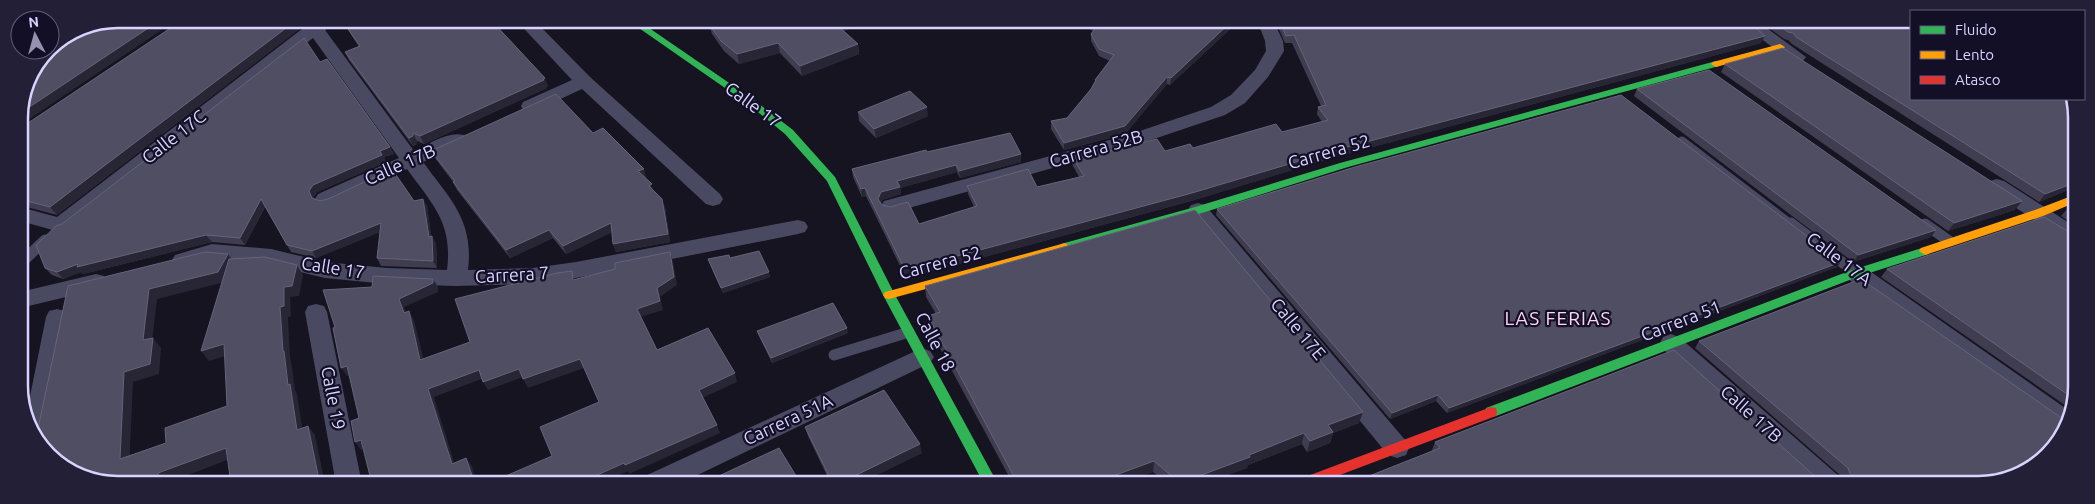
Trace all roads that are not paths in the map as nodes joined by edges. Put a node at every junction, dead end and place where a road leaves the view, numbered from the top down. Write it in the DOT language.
graph roads {
  1 [pos="315,28"];
  2 [pos="532,28"];
  3 [pos="643,28"];
  4 [pos="1268,28"];
  5 [pos="1755,28"];
  6 [pos="1780,47"];
  7 [pos="1811,66"];
  8 [pos="584,82"];
  9 [pos="514,113"];
  10 [pos="1671,132"];
  11 [pos="471,133"];
  12 [pos="410,160"];
  13 [pos="1984,177"];
  14 [pos="325,199"];
  15 [pos="713,199"];
  16 [pos="2068,201"];
  17 [pos="891,206"];
  18 [pos="1198,210"];
  19 [pos="2039,213"];
  20 [pos="28,216"];
  21 [pos="850,216"];
  22 [pos="1916,218"];
  23 [pos="60,225"];
  24 [pos="798,227"];
  25 [pos="2068,232"];
  26 [pos="1949,241"];
  27 [pos="28,256"];
  28 [pos="165,264"];
  29 [pos="1856,273"];
  30 [pos="118,276"];
  31 [pos="456,278"];
  32 [pos="889,295"];
  33 [pos="28,298"];
  34 [pos="316,312"];
  35 [pos="57,317"];
  36 [pos="909,332"];
  37 [pos="1671,343"];
  38 [pos="834,355"];
  39 [pos="922,357"];
  40 [pos="2062,419"];
  41 [pos="36,425"];
  42 [pos="1397,448"];
  43 [pos="1322,476"];
  44 [pos="1821,476"];
  45 [pos="348,477"];
  46 [pos="669,477"];
  47 [pos="987,477"];
  1 -- 12 [label="street, Carrera 7"];
  1 -- 23 [label="street, Calle 17C"];
  2 -- 8 [label="street"];
  3 -- 21 [label="street, Calle 17"];
  4 -- 17 [label="street, Carrera 52B"];
  5 -- 6 [label="street"];
  6 -- 7 [label="street"];
  6 -- 18 [label="street, Carrera 52"];
  8 -- 9 [label="street"];
  8 -- 15 [label="street"];
  10 -- 29 [label="lane, Calle 17A"];
  11 -- 12 [label="street, Calle 17B"];
  12 -- 14 [label="street, Calle 17B"];
  12 -- 31 [label="street, Carrera 7"];
  13 -- 19 [label="street"];
  16 -- 19 [label="street, Carrera 51"];
  18 -- 32 [label="street, Carrera 52"];
  18 -- 42 [label="street, Calle 17E"];
  19 -- 25 [label="street"];
  19 -- 26 [label="street, Carrera 51"];
  20 -- 23 [label="street"];
  21 -- 32 [label="street, Calle 18"];
  22 -- 26 [label="lane"];
  23 -- 27 [label="lane, Calle 17C"];
  24 -- 31 [label="street, Carrera 7"];
  26 -- 29 [label="street, Carrera 51"];
  28 -- 31 [label="street, Calle 17"];
  29 -- 37 [label="street, Carrera 51"];
  29 -- 40 [label="street, Calle 17A"];
  30 -- 33 [label="street"];
  32 -- 36 [label="street, Calle 18"];
  34 -- 45 [label="street, Calle 19"];
  35 -- 41 [label="street"];
  36 -- 38 [label="lane"];
  36 -- 39 [label="street, Calle 18"];
  37 -- 42 [label="street, Carrera 51"];
  37 -- 44 [label="street, Calle 17B"];
  39 -- 46 [label="street, Carrera 51A"];
  39 -- 47 [label="street, Calle 18"];
  42 -- 43 [label="street, Carrera 51"];
}
